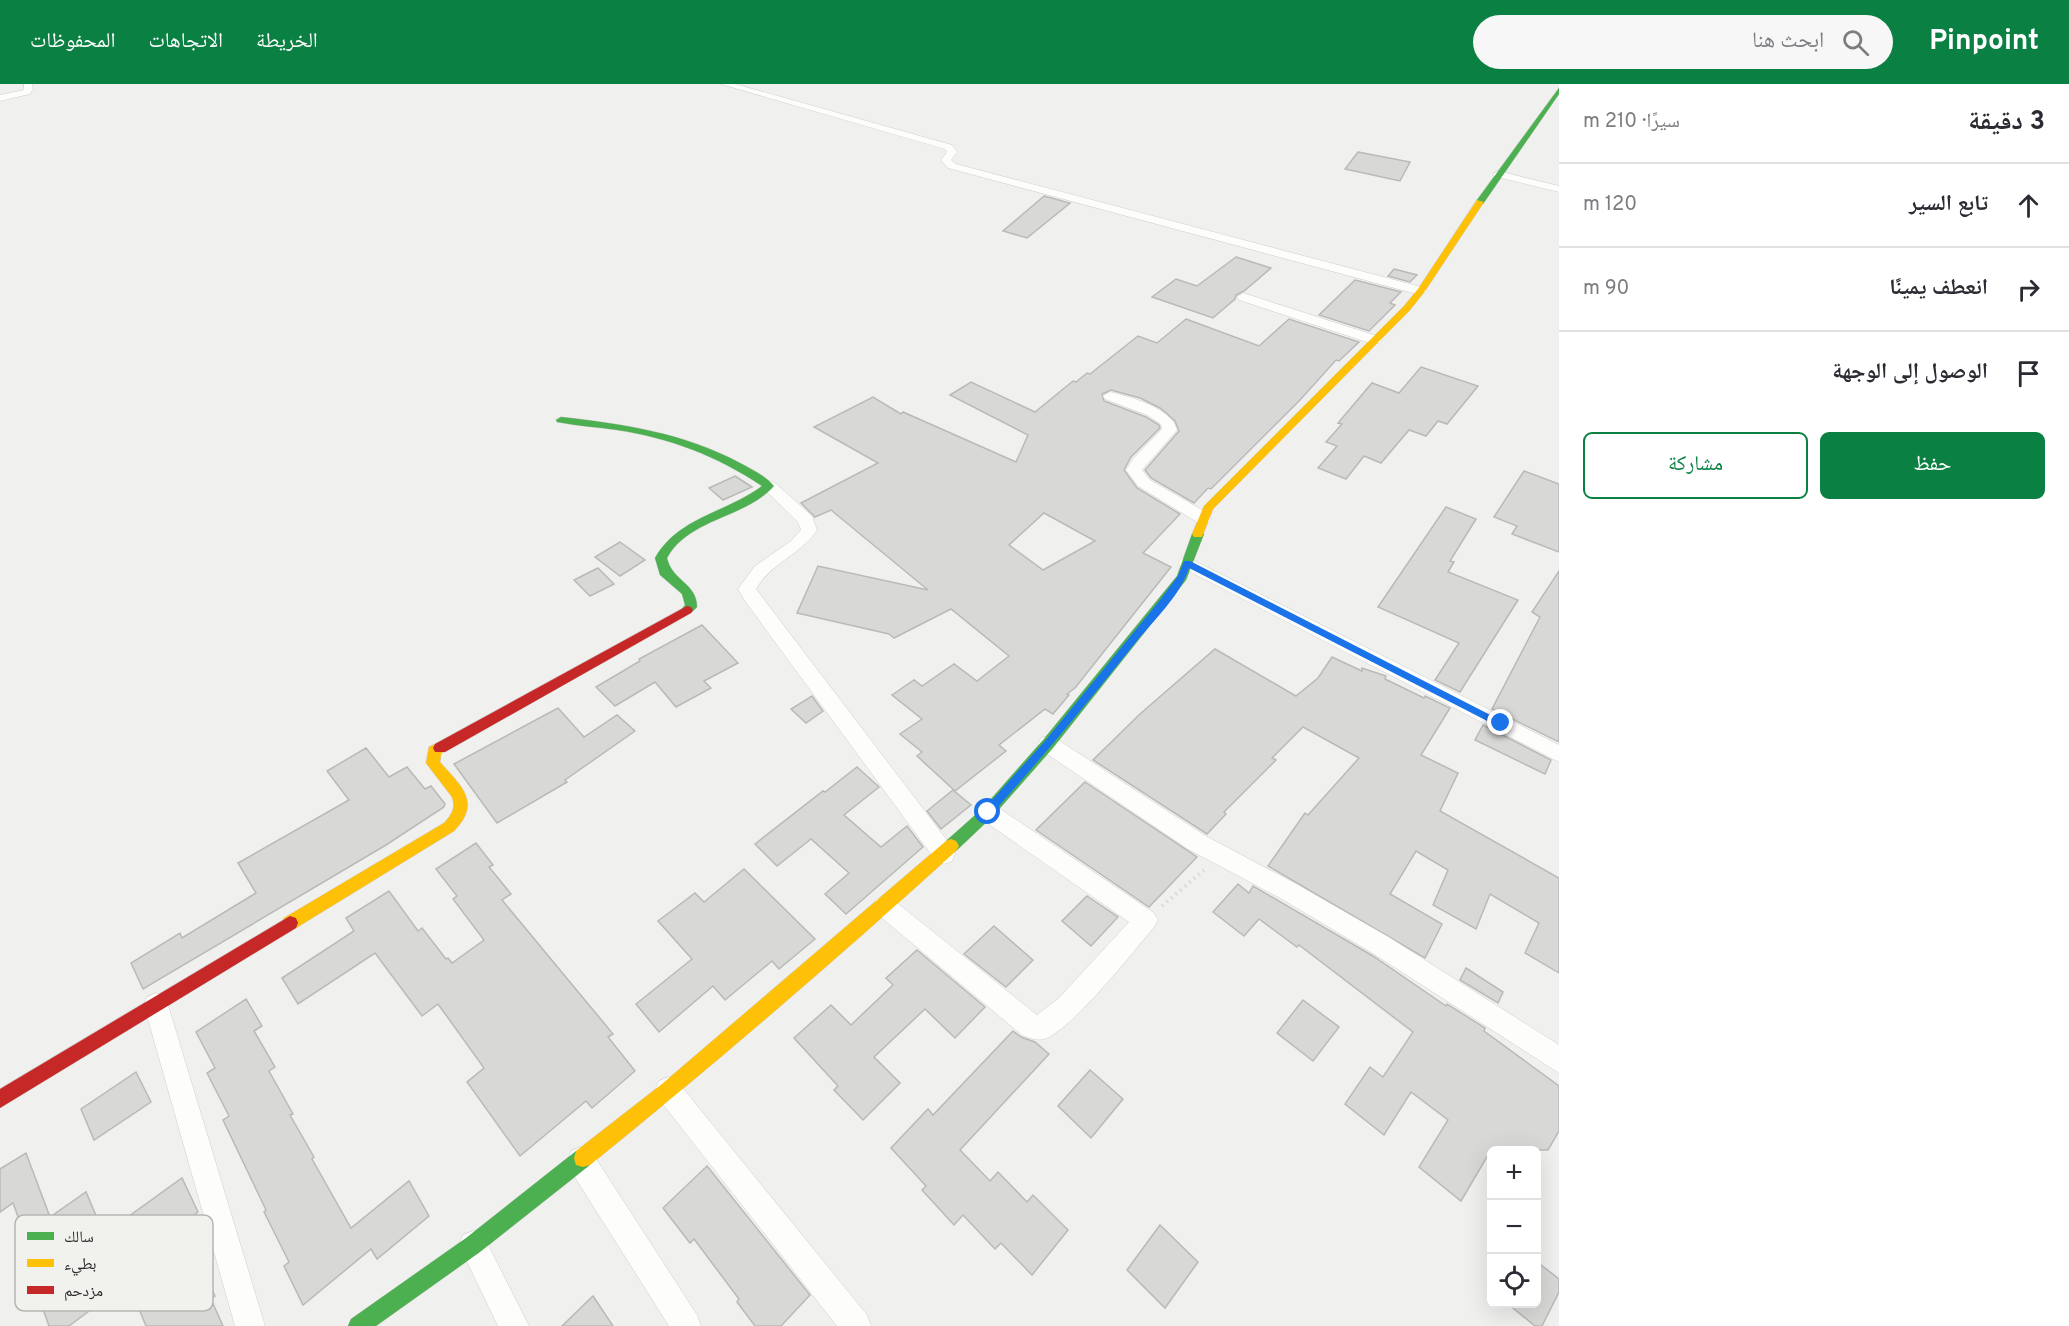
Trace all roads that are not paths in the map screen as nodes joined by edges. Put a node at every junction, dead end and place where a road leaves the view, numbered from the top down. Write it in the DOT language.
graph roads {
  1 [pos="28,84"];
  2 [pos="725,84"];
  3 [pos="1559,90"];
  4 [pos="0,98"];
  5 [pos="1498,174"];
  6 [pos="1559,189"];
  7 [pos="1421,291"];
  8 [pos="1243,297"];
  9 [pos="1375,340"];
  10 [pos="1110,396"];
  11 [pos="561,420"];
  12 [pos="769,486"];
  13 [pos="1203,518"];
  14 [pos="1187,563"];
  15 [pos="1048,744"];
  16 [pos="1559,754"];
  17 [pos="988,812"];
  18 [pos="944,854"];
  19 [pos="884,906"];
  20 [pos="156,1005"];
  21 [pos="1559,1060"];
  22 [pos="668,1090"];
  23 [pos="0,1099"];
  24 [pos="581,1161"];
  25 [pos="473,1245"];
  26 [pos="250,1326"];
  27 [pos="358,1326"];
  28 [pos="514,1326"];
  29 [pos="686,1326"];
  30 [pos="856,1326"];
  1 -- 4 [label="street"];
  2 -- 7 [label="street"];
  3 -- 5 [label="street"];
  5 -- 6 [label="street"];
  5 -- 7 [label="street"];
  7 -- 9 [label="street"];
  8 -- 9 [label="street"];
  9 -- 13 [label="street"];
  10 -- 13 [label="street"];
  11 -- 12 [label="street"];
  12 -- 18 [label="street"];
  12 -- 20 [label="street"];
  13 -- 14 [label="street"];
  14 -- 15 [label="street"];
  14 -- 16 [label="street"];
  15 -- 17 [label="street"];
  15 -- 21 [label="street"];
  17 -- 18 [label="street"];
  17 -- 19 [label="street"];
  18 -- 19 [label="street"];
  19 -- 22 [label="street"];
  20 -- 23 [label="street"];
  20 -- 26 [label="street"];
  22 -- 24 [label="street"];
  22 -- 30 [label="street"];
  24 -- 25 [label="street"];
  24 -- 29 [label="street"];
  25 -- 27 [label="street"];
  25 -- 28 [label="street"];
}
